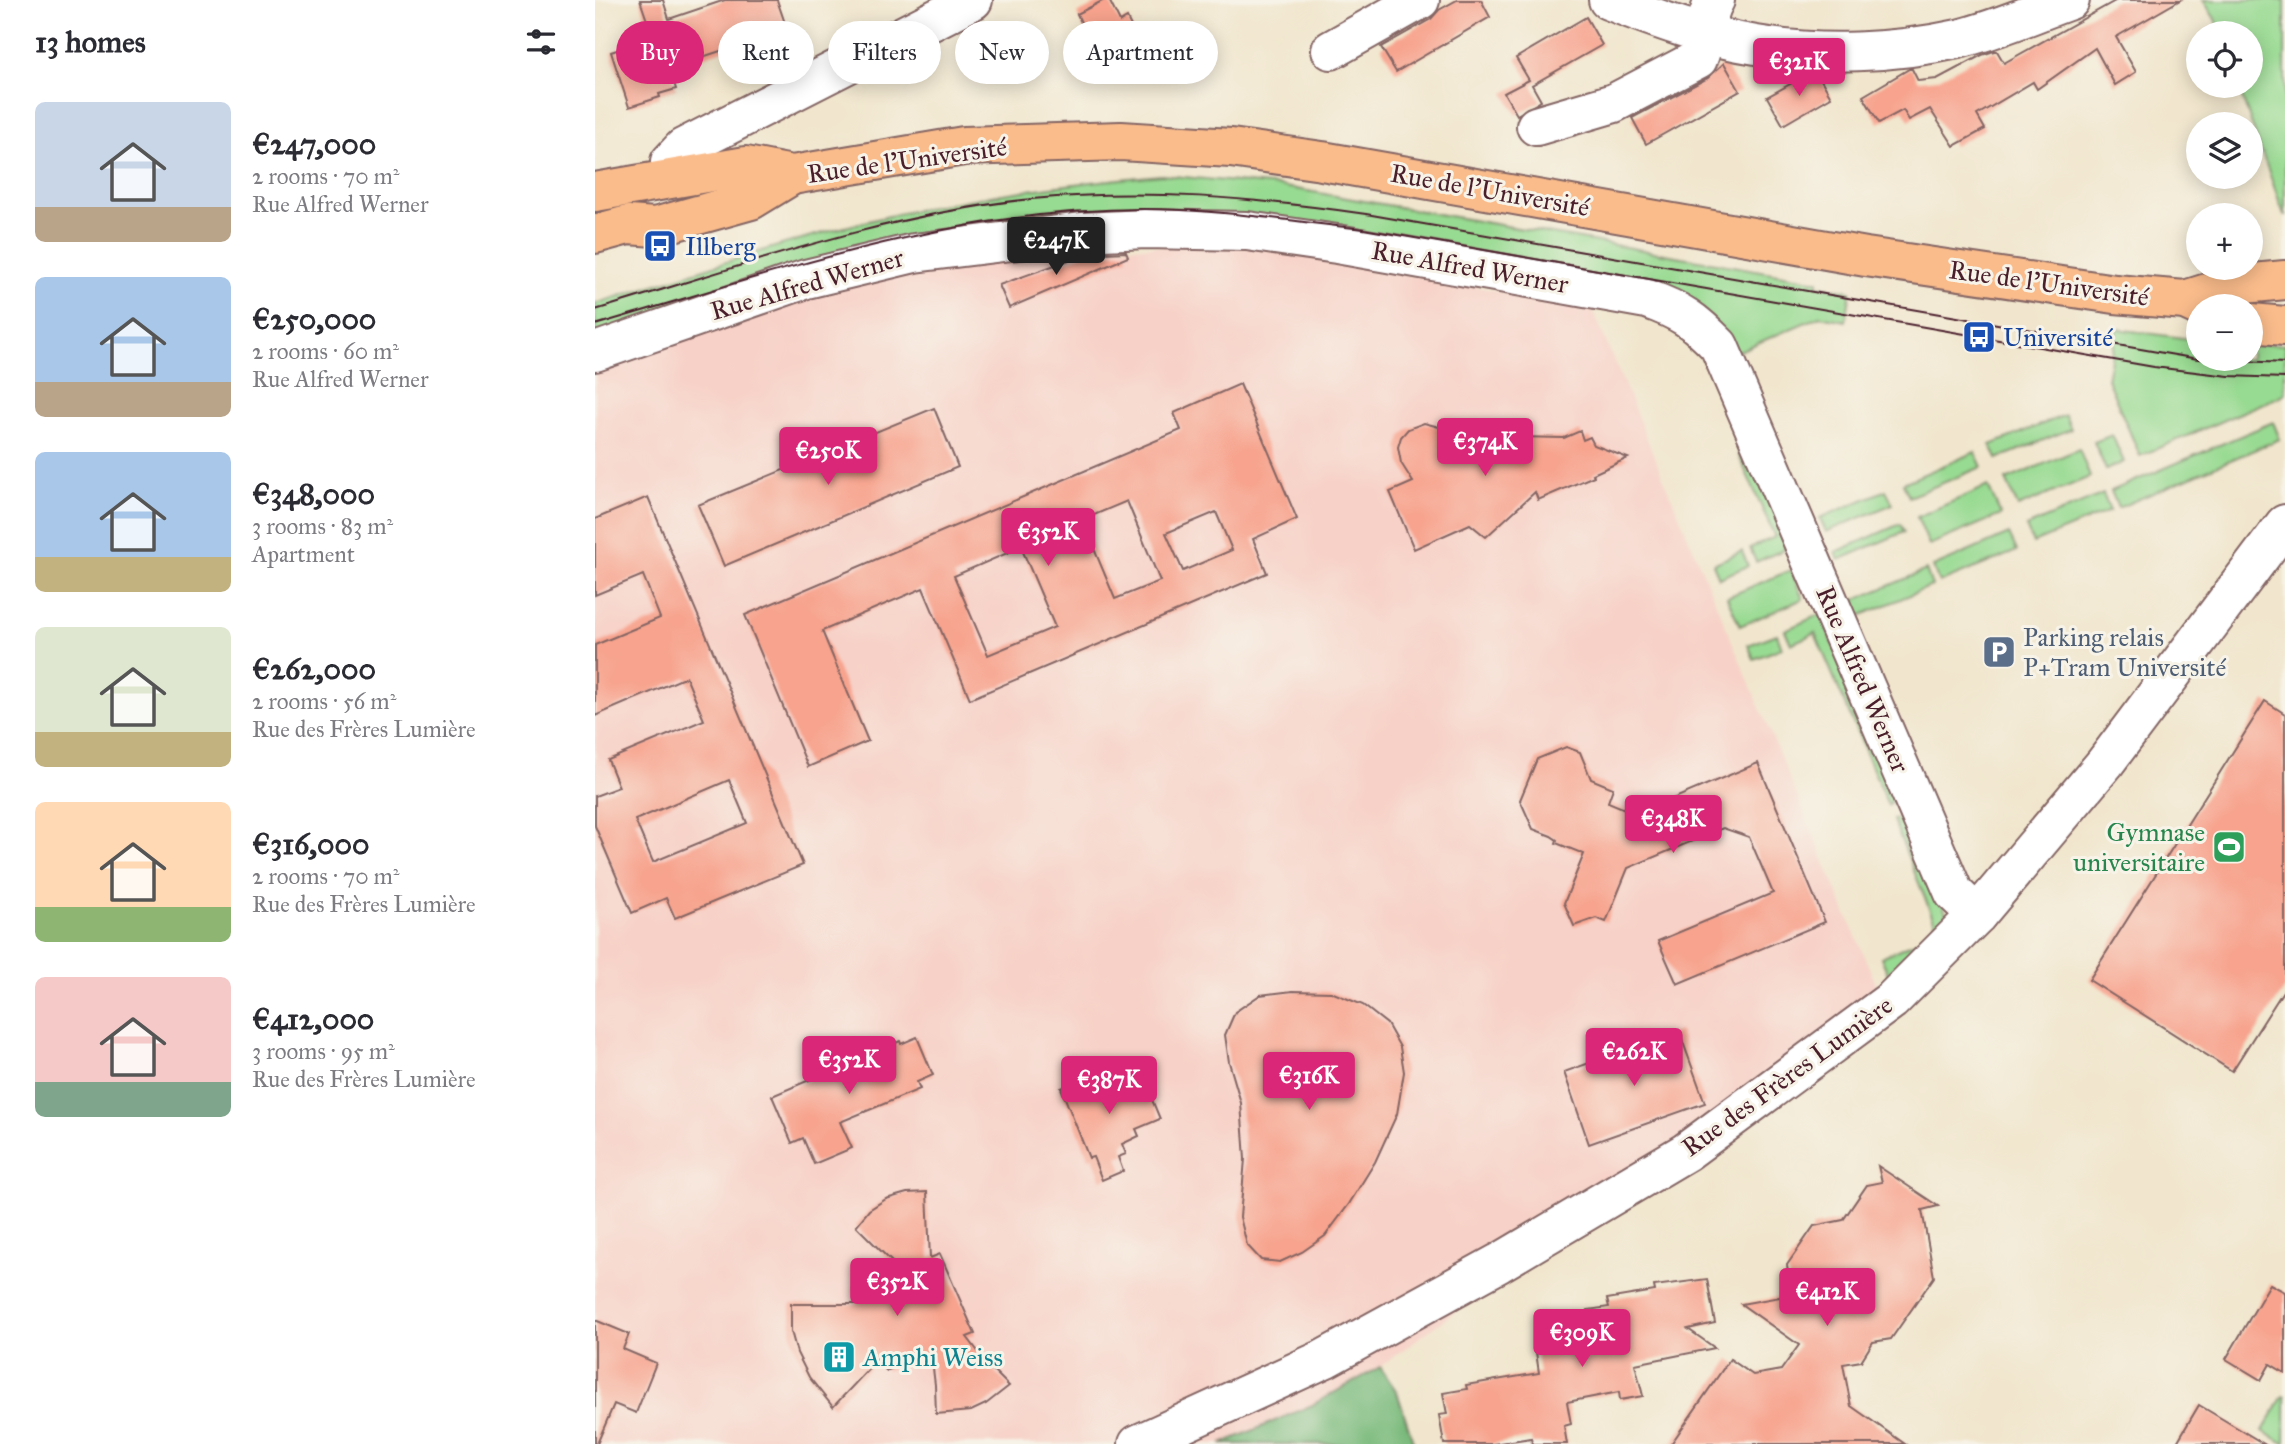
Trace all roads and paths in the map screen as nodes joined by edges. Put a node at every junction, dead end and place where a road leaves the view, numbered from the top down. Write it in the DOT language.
graph roads {
  1 [pos="973,0"];
  2 [pos="1420,0"];
  3 [pos="1608,0"];
  4 [pos="2070,0"];
  5 [pos="1710,16"];
  6 [pos="1331,50"];
  7 [pos="1536,126"];
  8 [pos="792,175"];
  9 [pos="671,178"];
  10 [pos="595,191"];
  11 [pos="611,230"];
  12 [pos="2285,279"];
  13 [pos="2212,294"];
  14 [pos="2186,302"];
  15 [pos="2263,324"];
  16 [pos="2285,326"];
  17 [pos="595,352"];
  18 [pos="2285,524"];
  19 [pos="1977,915"];
  20 [pos="1137,1444"];
  1 -- 9 [label="street"];
  2 -- 6 [label="street"];
  3 -- 5 [label="street"];
  4 -- 5 [label="street"];
  5 -- 7 [label="street"];
  8 -- 9 [label="main road, Rue de l'Université"];
  8 -- 11 [label="main road, Rue de l'Université"];
  8 -- 14 [label="main road, Rue de l'Université"];
  9 -- 10 [label="main road, Rue de l'Université"];
  9 -- 11 [label="main road"];
  12 -- 13 [label="main road, Rue de l'Université"];
  15 -- 16 [label="main road"];
  17 -- 19 [label="street, Rue Alfred Werner"];
  18 -- 19 [label="street, Rue des Frères Lumière"];
  19 -- 20 [label="street, Rue des Frères Lumière"];
}
